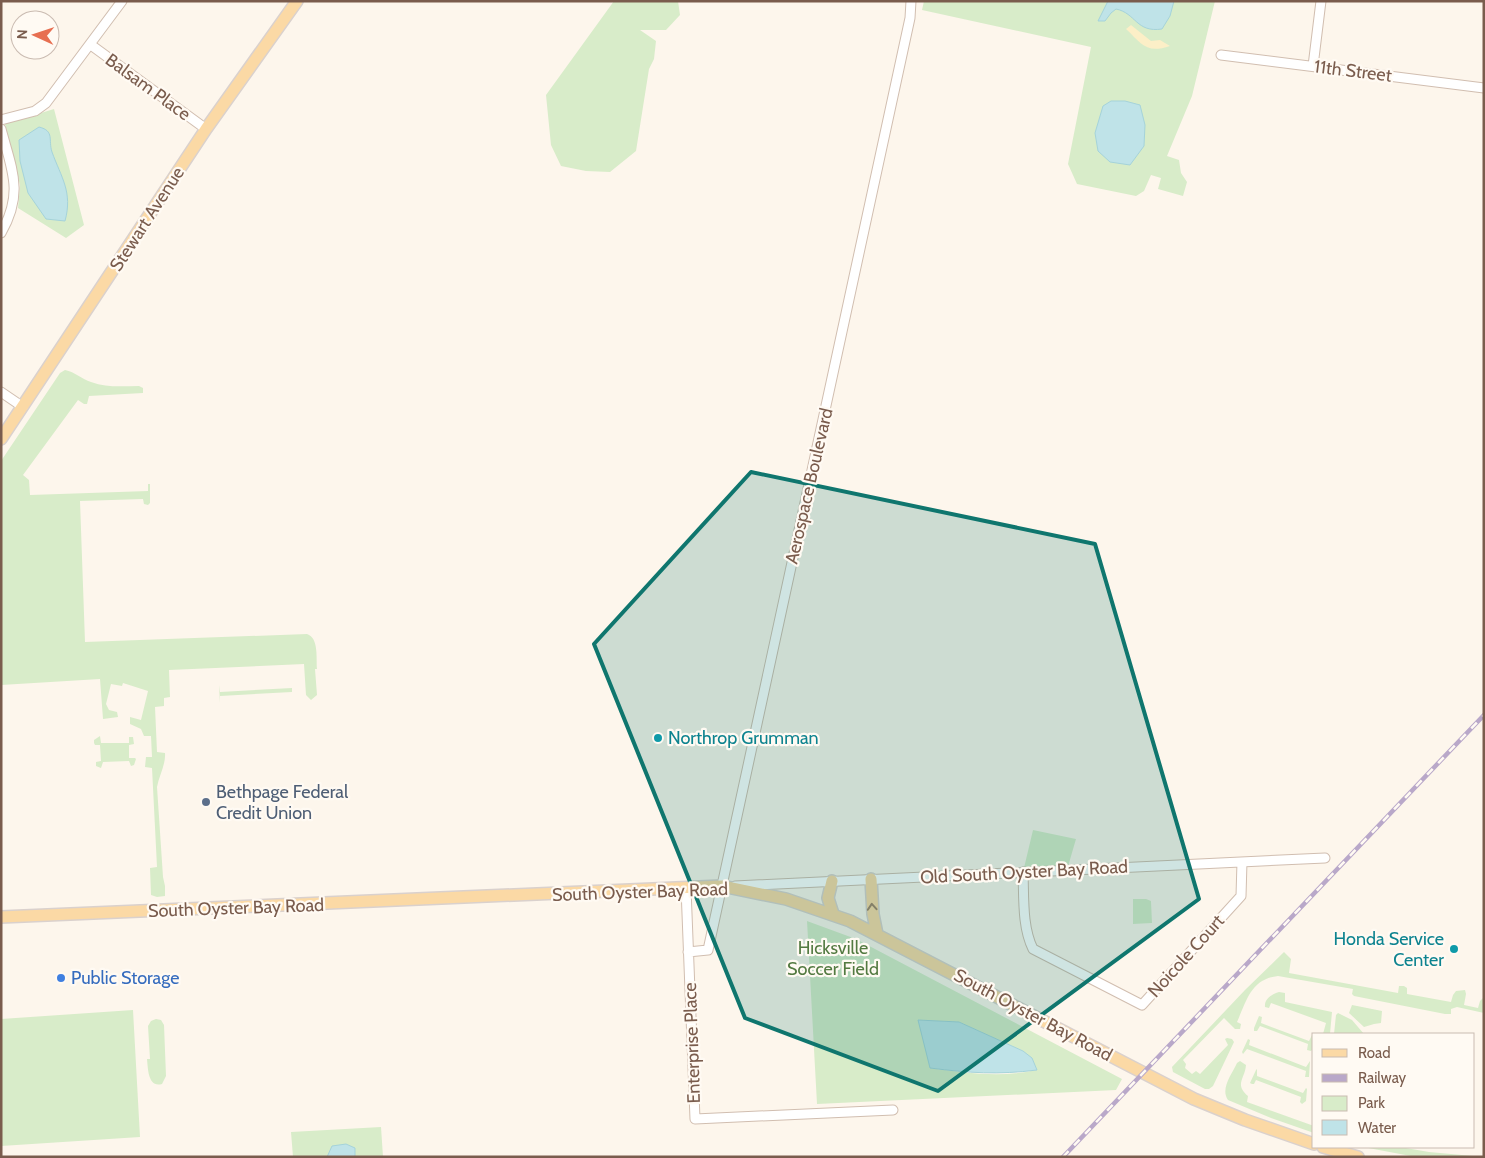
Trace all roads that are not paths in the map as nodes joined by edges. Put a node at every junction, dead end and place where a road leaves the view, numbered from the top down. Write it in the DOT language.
graph roads {
  1 [pos="122,1"];
  2 [pos="296,1"];
  3 [pos="911,1"];
  4 [pos="1321,1"];
  5 [pos="91,45"];
  6 [pos="1221,55"];
  7 [pos="1313,66"];
  8 [pos="1484,88"];
  9 [pos="1,120"];
  10 [pos="1,129"];
  11 [pos="206,129"];
  12 [pos="1,233"];
  13 [pos="1,392"];
  14 [pos="22,407"];
  15 [pos="1,439"];
  16 [pos="1326,858"];
  17 [pos="1242,862"];
  18 [pos="1023,872"];
  19 [pos="871,879"];
  20 [pos="832,881"];
  21 [pos="722,886"];
  22 [pos="686,888"];
  23 [pos="833,914"];
  24 [pos="1,917"];
  25 [pos="877,934"];
  26 [pos="688,952"];
  27 [pos="893,1110"];
  28 [pos="1312,1143"];
  29 [pos="1326,1148"];
  30 [pos="1358,1157"];
  1 -- 5 [label="street"];
  2 -- 11 [label="main road, Stewart Avenue"];
  3 -- 21 [label="street, Aerospace Boulevard"];
  4 -- 7 [label="street"];
  5 -- 9 [label="street"];
  5 -- 11 [label="street, Balsam Place"];
  6 -- 7 [label="street, 11th Street"];
  7 -- 8 [label="street, 11th Street"];
  10 -- 12 [label="street"];
  11 -- 14 [label="main road, Stewart Avenue"];
  13 -- 14 [label="street"];
  14 -- 15 [label="main road, Stewart Avenue"];
  16 -- 17 [label="street, Old South Oyster Bay Road"];
  17 -- 18 [label="street, Old South Oyster Bay Road"];
  17 -- 18 [label="street, Noicole Court"];
  18 -- 19 [label="street, Old South Oyster Bay Road"];
  19 -- 20 [label="street, Old South Oyster Bay Road"];
  25 -- 19 [label="main road, one-way"];
  20 -- 21 [label="street, Old South Oyster Bay Road"];
  20 -- 23 [label="main road"];
  21 -- 22 [label="main road, South Oyster Bay Road"];
  21 -- 23 [label="main road, South Oyster Bay Road"];
  21 -- 26 [label="street, Aerospace Boulevard"];
  22 -- 24 [label="main road, South Oyster Bay Road"];
  22 -- 26 [label="street, Enterprise Place"];
  23 -- 25 [label="main road, South Oyster Bay Road"];
  25 -- 28 [label="main road, South Oyster Bay Road"];
  26 -- 27 [label="street, Enterprise Place"];
  29 -- 30 [label="main road"];
}
